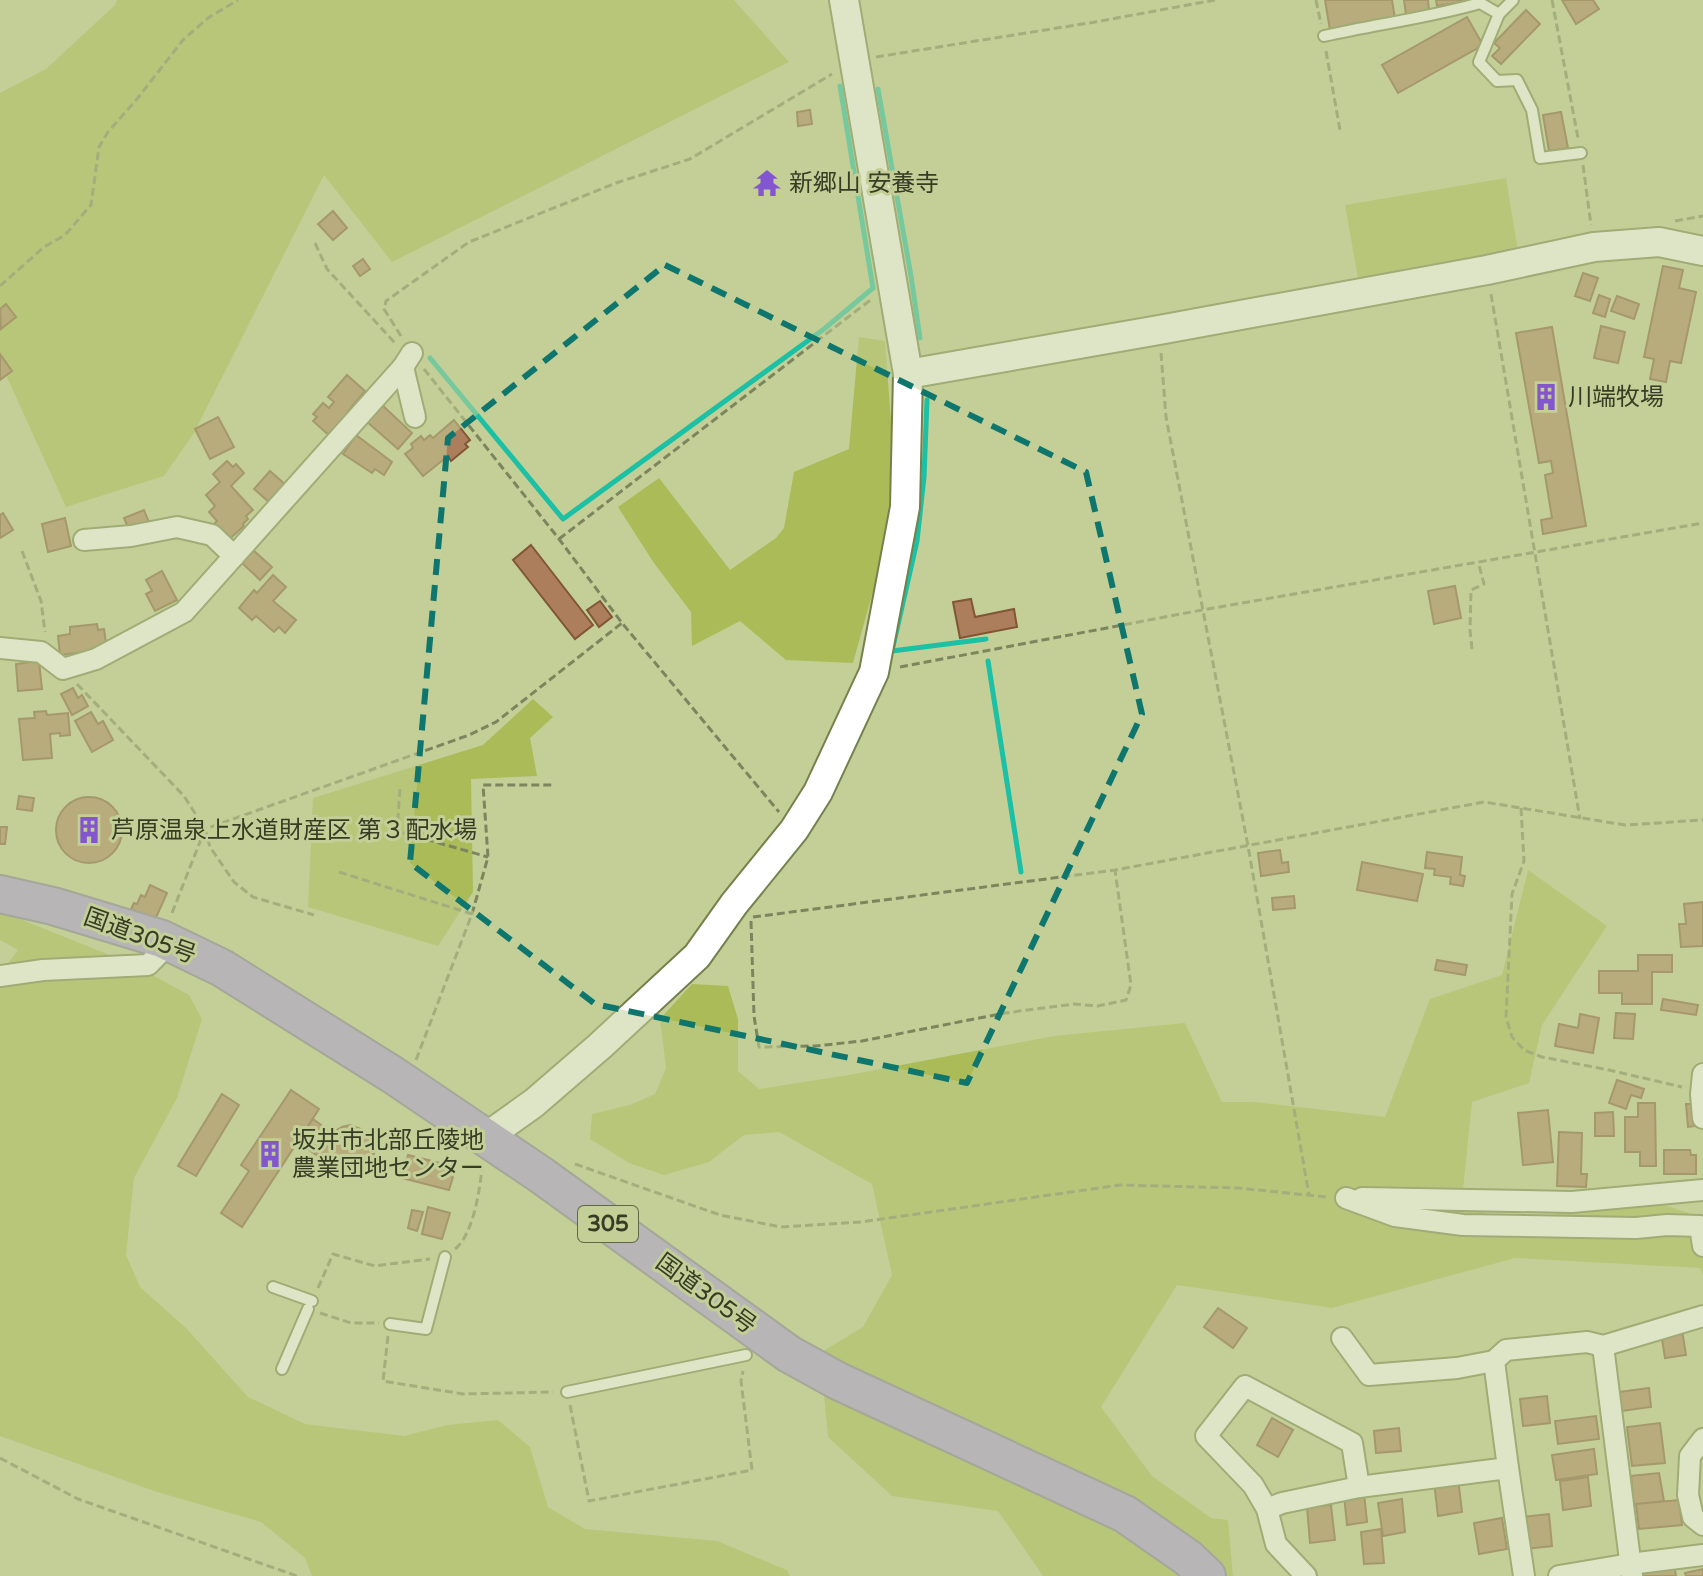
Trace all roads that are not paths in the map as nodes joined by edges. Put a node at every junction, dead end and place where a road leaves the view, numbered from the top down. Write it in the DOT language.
graph roads {
  1 [pos="844,0"];
  2 [pos="1513,0"];
  3 [pos="1499,14"];
  4 [pos="1324,36"];
  5 [pos="1581,153"];
  6 [pos="1703,251"];
  7 [pos="908,374"];
  8 [pos="415,417"];
  9 [pos="84,540"];
  10 [pos="234,556"];
  11 [pos="0,648"];
  12 [pos="0,894"];
  13 [pos="166,941"];
  14 [pos="0,976"];
  15 [pos="1702,1084"];
  16 [pos="1703,1118"];
  17 [pos="485,1138"];
  18 [pos="1703,1190"];
  19 [pos="1703,1246"];
  20 [pos="445,1257"];
  21 [pos="273,1287"];
  22 [pos="1703,1316"];
  23 [pos="390,1324"];
  24 [pos="1342,1338"];
  25 [pos="1603,1346"];
  26 [pos="746,1355"];
  27 [pos="1494,1361"];
  28 [pos="282,1369"];
  29 [pos="567,1392"];
  30 [pos="1703,1439"];
  31 [pos="1508,1468"];
  32 [pos="1359,1487"];
  33 [pos="1267,1509"];
  34 [pos="1703,1525"];
  35 [pos="1703,1555"];
  36 [pos="1631,1570"];
  37 [pos="1207,1576"];
  38 [pos="1306,1576"];
  39 [pos="1524,1576"];
  40 [pos="1559,1576"];
  1 -- 7 [label="street"];
  2 -- 3 [label="lane"];
  3 -- 4 [label="lane"];
  3 -- 5 [label="lane"];
  6 -- 7 [label="street"];
  7 -- 17 [label="street"];
  8 -- 10 [label="street"];
  9 -- 10 [label="street"];
  10 -- 11 [label="street"];
  12 -- 13 [label="highway, 国道305号 / 305"];
  13 -- 14 [label="street"];
  13 -- 17 [label="highway, 国道305号 / 305"];
  15 -- 16 [label="street"];
  17 -- 37 [label="highway, 国道305号 / 305"];
  18 -- 19 [label="street"];
  20 -- 23 [label="lane"];
  21 -- 28 [label="lane"];
  22 -- 25 [label="street"];
  24 -- 27 [label="street"];
  25 -- 27 [label="street"];
  25 -- 36 [label="street"];
  26 -- 29 [label="lane"];
  27 -- 31 [label="street"];
  30 -- 34 [label="street"];
  31 -- 32 [label="street"];
  31 -- 39 [label="street"];
  32 -- 33 [label="street"];
  32 -- 33 [label="street"];
  33 -- 38 [label="street"];
  35 -- 36 [label="street"];
  36 -- 40 [label="street"];
}
